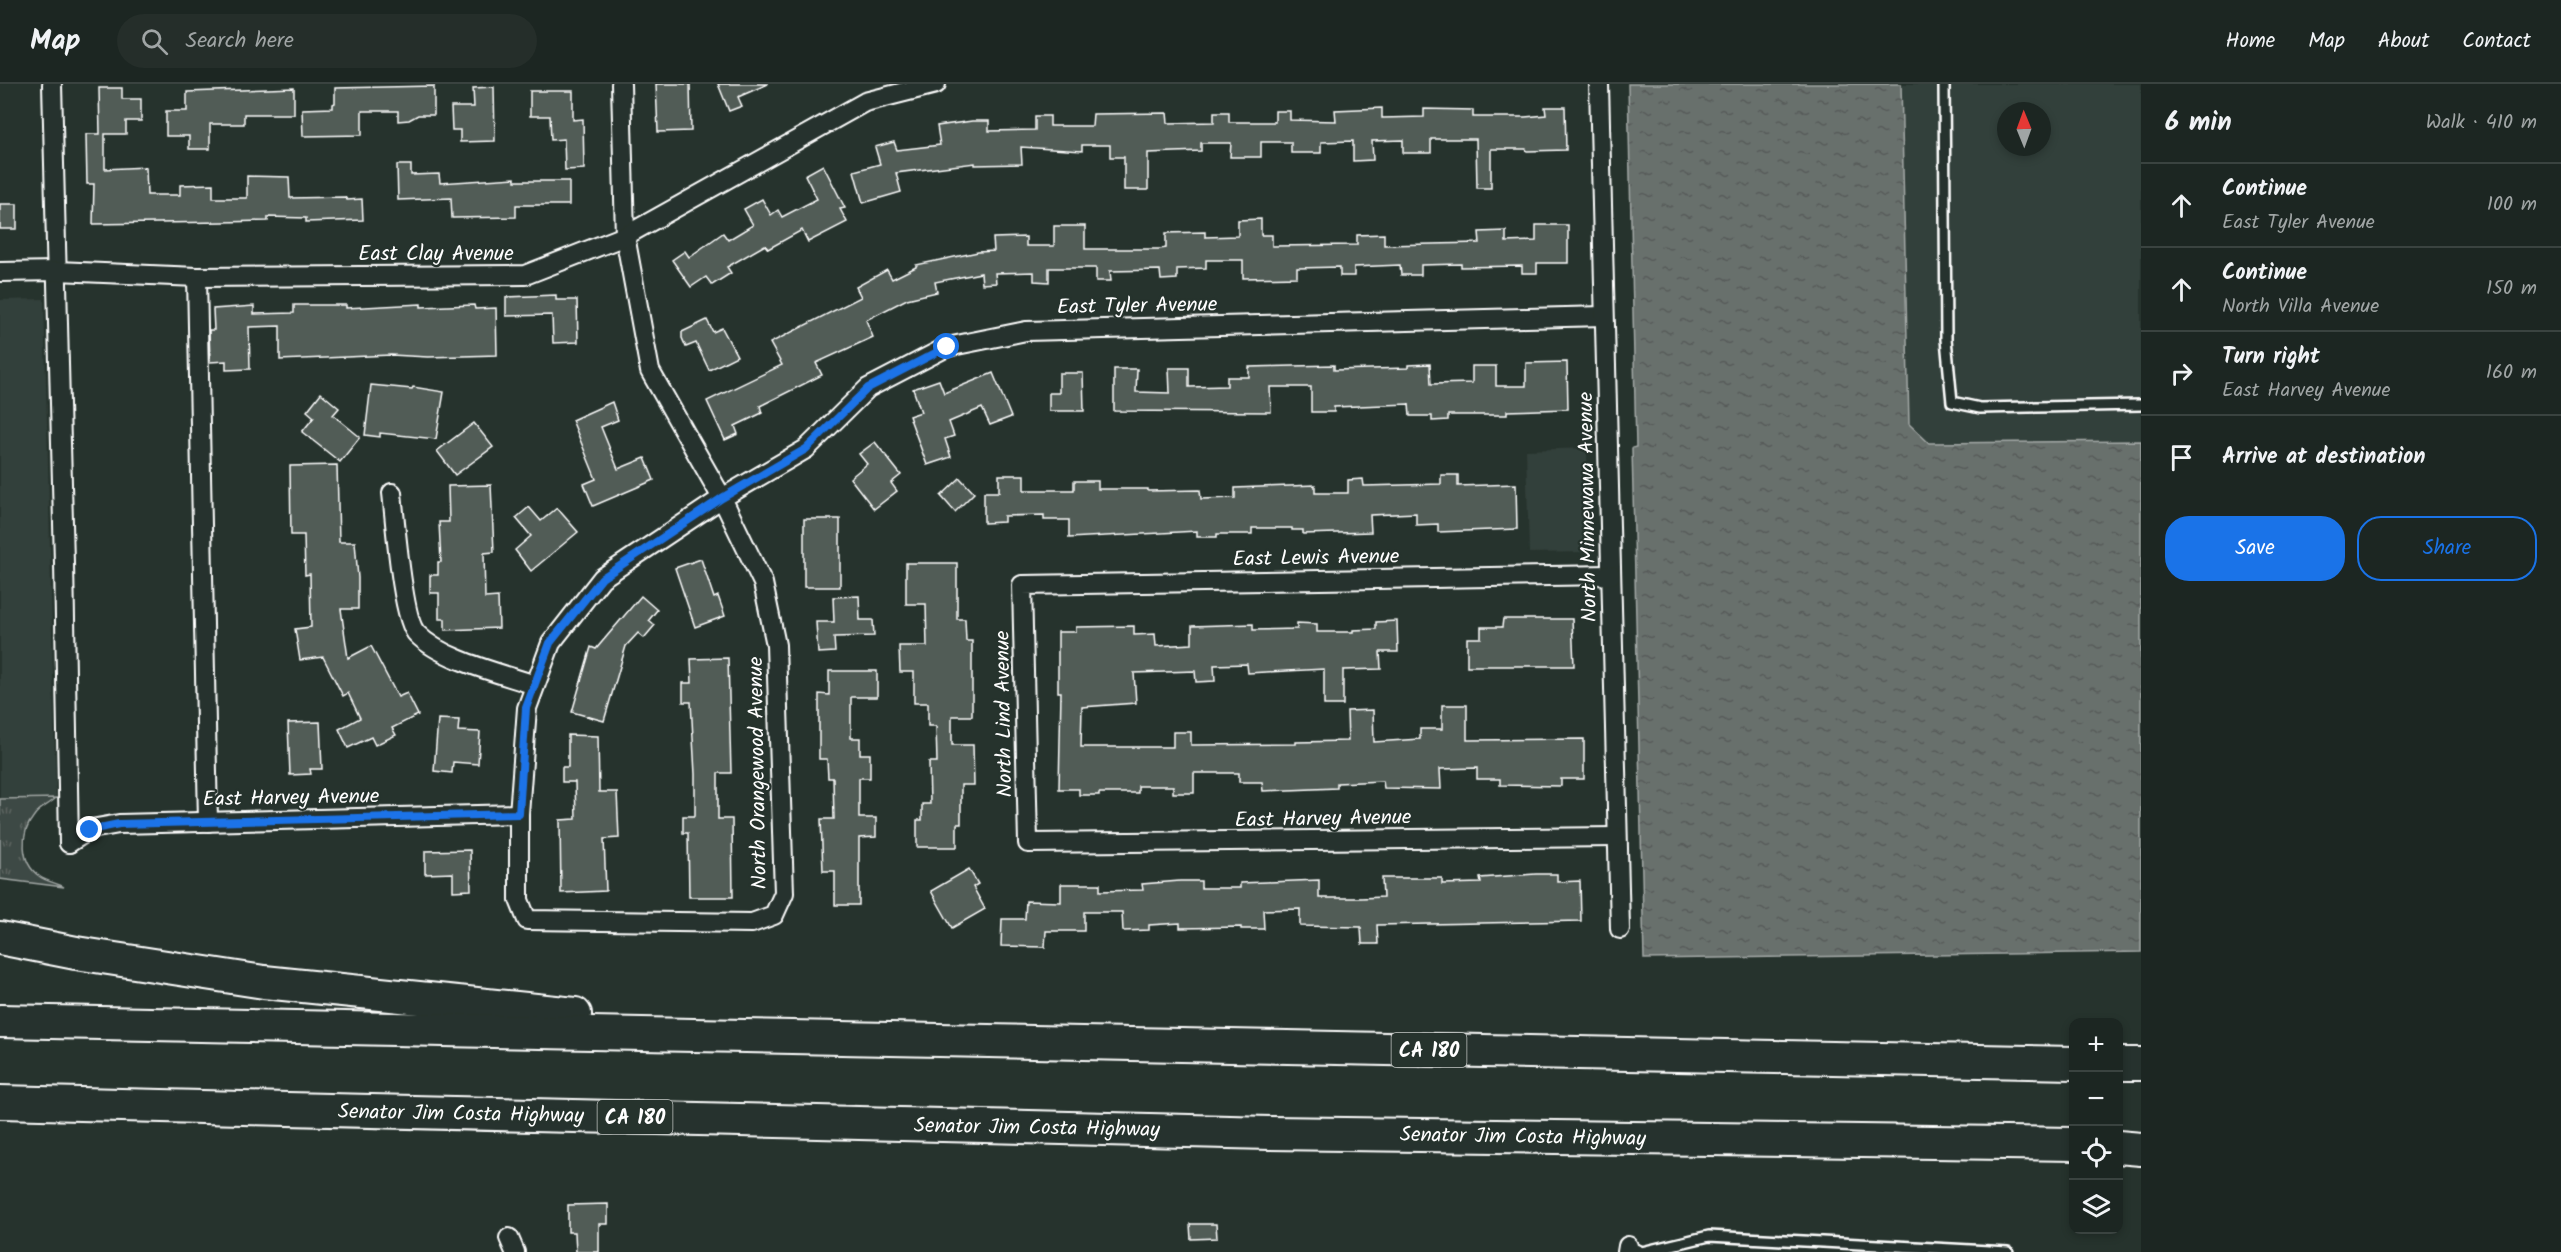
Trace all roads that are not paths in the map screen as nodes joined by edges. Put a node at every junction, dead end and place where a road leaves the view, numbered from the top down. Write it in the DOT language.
graph roads {
  1 [pos="52,84"];
  2 [pos="621,84"];
  3 [pos="936,84"];
  4 [pos="1599,84"];
  5 [pos="1944,84"];
  6 [pos="625,236"];
  7 [pos="57,271"];
  8 [pos="0,272"];
  9 [pos="197,277"];
  10 [pos="1604,316"];
  11 [pos="2141,405"];
  12 [pos="392,494"];
  13 [pos="722,498"];
  14 [pos="1611,575"];
  15 [pos="1022,585"];
  16 [pos="535,685"];
  17 [pos="519,814"];
  18 [pos="208,822"];
  19 [pos="1617,837"];
  20 [pos="1028,843"];
  21 [pos="527,920"];
  22 [pos="1620,929"];
  23 [pos="0,938"];
  24 [pos="0,1022"];
  25 [pos="784,1037"];
  26 [pos="2069,1063"];
  27 [pos="2123,1064"];
  28 [pos="2141,1064"];
  29 [pos="2,1102"];
  30 [pos="2069,1144"];
  31 [pos="2123,1146"];
  32 [pos="2141,1148"];
  33 [pos="1628,1249"];
  34 [pos="2008,1252"];
  1 -- 7 [label="street"];
  2 -- 6 [label="street, North Orangewood Avenue"];
  3 -- 6 [label="street, East Clay Avenue"];
  4 -- 10 [label="street, North Minnewawa Avenue"];
  5 -- 11 [label="lane"];
  6 -- 9 [label="street, East Clay Avenue"];
  6 -- 13 [label="street, North Orangewood Avenue"];
  7 -- 8 [label="street, East Clay Avenue"];
  7 -- 9 [label="street, East Clay Avenue"];
  7 -- 18 [label="street, East Harvey Avenue"];
  9 -- 18 [label="street"];
  10 -- 13 [label="street, East Tyler Avenue"];
  10 -- 14 [label="street, North Minnewawa Avenue"];
  12 -- 16 [label="street"];
  13 -- 16 [label="street, East Tyler Avenue"];
  13 -- 21 [label="street, North Orangewood Avenue"];
  14 -- 15 [label="street, East Lewis Avenue"];
  14 -- 19 [label="street, North Minnewawa Avenue"];
  15 -- 20 [label="street, North Lind Avenue"];
  16 -- 17 [label="street, East Tyler Avenue"];
  17 -- 18 [label="street, East Harvey Avenue"];
  17 -- 21 [label="street, East Tyler Avenue"];
  19 -- 20 [label="street, East Harvey Avenue"];
  19 -- 22 [label="street, North Minnewawa Avenue"];
  23 -- 25 [label="highway"];
  24 -- 25 [label="highway, CA 180"];
  25 -- 26 [label="highway, CA 180"];
  27 -- 28 [label="highway"];
  29 -- 30 [label="highway, Senator Jim Costa Highway / CA 180"];
  31 -- 32 [label="highway"];
  33 -- 34 [label="lane"];
}
